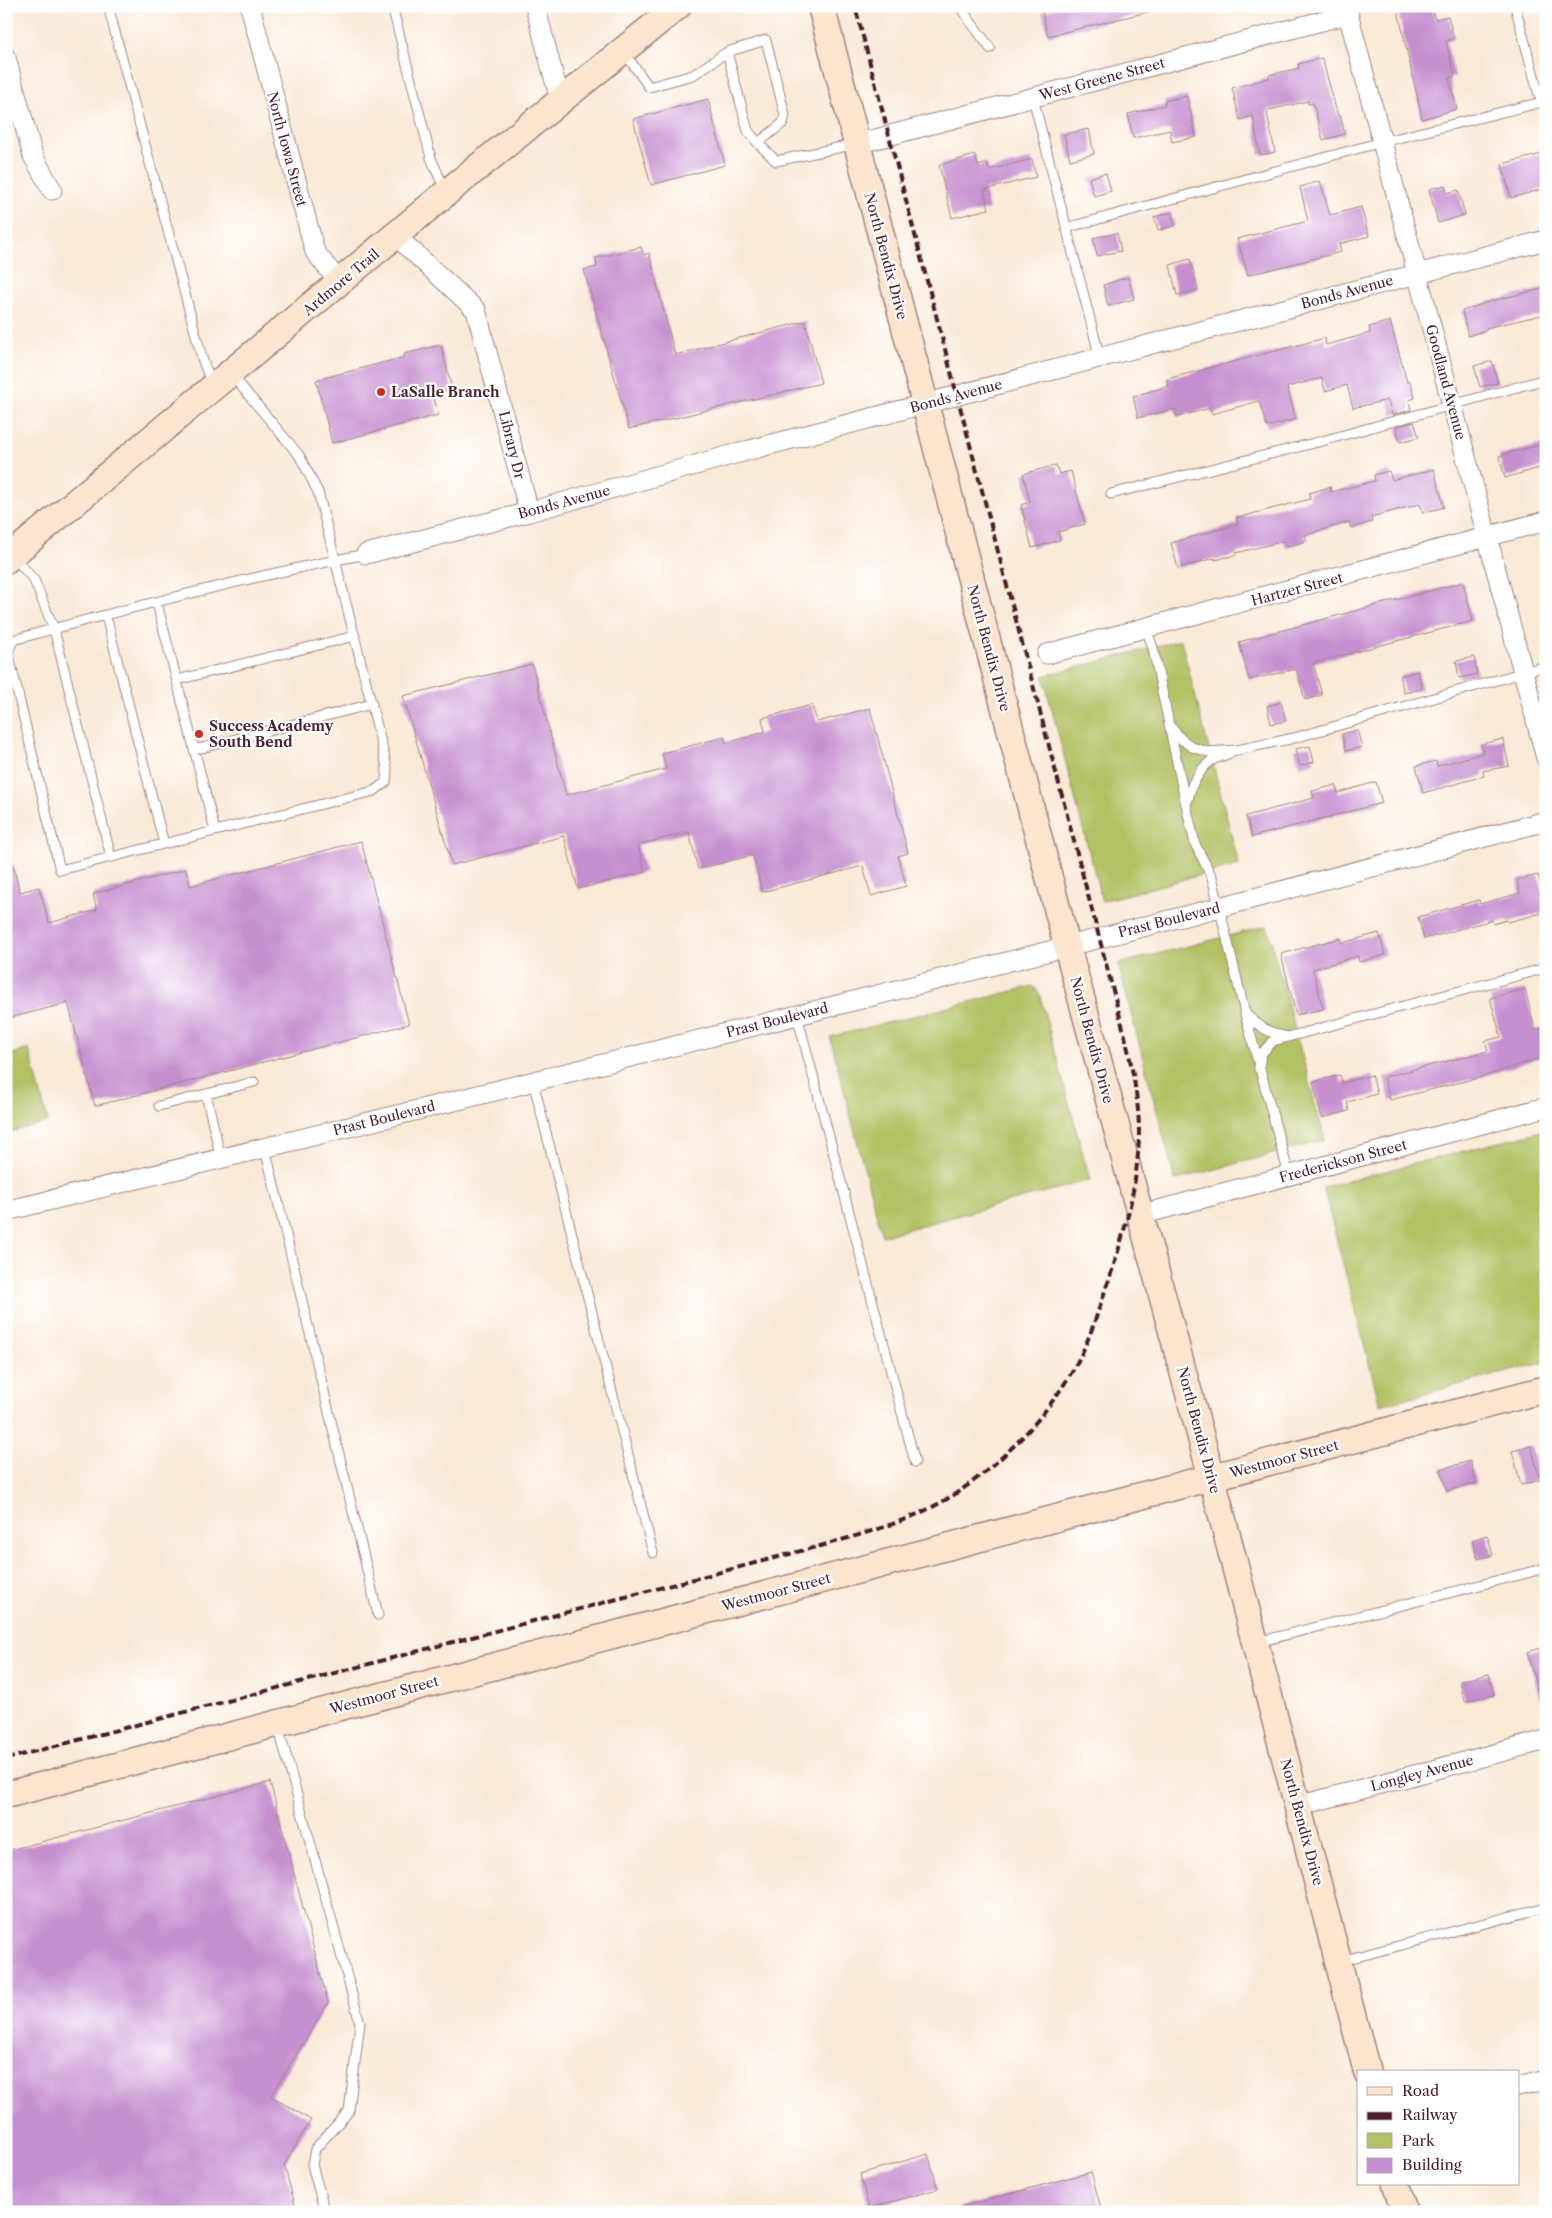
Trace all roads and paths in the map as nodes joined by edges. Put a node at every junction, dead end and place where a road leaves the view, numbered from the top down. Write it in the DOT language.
graph roads {
  1 [pos="108,6"];
  2 [pos="250,6"];
  3 [pos="392,6"];
  4 [pos="535,6"];
  5 [pos="678,6"];
  6 [pos="821,6"];
  7 [pos="959,6"];
  8 [pos="1515,6"];
  9 [pos="1346,10"];
  10 [pos="990,48"];
  11 [pos="622,50"];
  12 [pos="727,52"];
  13 [pos="6,58"];
  14 [pos="742,76"];
  15 [pos="733,79"];
  16 [pos="1032,98"];
  17 [pos="560,100"];
  18 [pos="1543,102"];
  19 [pos="1382,142"];
  20 [pos="758,144"];
  21 [pos="857,144"];
  22 [pos="52,190"];
  23 [pos="446,193"];
  24 [pos="1066,228"];
  25 [pos="396,236"];
  26 [pos="1546,240"];
  27 [pos="1418,274"];
  28 [pos="340,283"];
  29 [pos="1100,358"];
  30 [pos="1546,379"];
  31 [pos="222,381"];
  32 [pos="925,404"];
  33 [pos="1452,404"];
  34 [pos="1111,494"];
  35 [pos="529,512"];
  36 [pos="1546,521"];
  37 [pos="1486,537"];
  38 [pos="10,552"];
  39 [pos="366,554"];
  40 [pos="335,560"];
  41 [pos="157,603"];
  42 [pos="106,616"];
  43 [pos="1146,628"];
  44 [pos="54,629"];
  45 [pos="355,636"];
  46 [pos="1047,654"];
  47 [pos="1546,666"];
  48 [pos="1524,673"];
  49 [pos="177,680"];
  50 [pos="372,704"];
  51 [pos="1169,724"];
  52 [pos="194,750"];
  53 [pos="1237,750"];
  54 [pos="1546,758"];
  55 [pos="1186,805"];
  56 [pos="1546,822"];
  57 [pos="215,831"];
  58 [pos="164,844"];
  59 [pos="111,857"];
  60 [pos="1220,907"];
  61 [pos="1067,946"];
  62 [pos="1546,968"];
  63 [pos="1245,1013"];
  64 [pos="797,1015"];
  65 [pos="1288,1037"];
  66 [pos="1259,1069"];
  67 [pos="533,1080"];
  68 [pos="254,1082"];
  69 [pos="206,1094"];
  70 [pos="158,1106"];
  71 [pos="1546,1107"];
  72 [pos="265,1148"];
  73 [pos="221,1159"];
  74 [pos="1289,1175"];
  75 [pos="6,1211"];
  76 [pos="1140,1215"];
  77 [pos="1546,1389"];
  78 [pos="915,1462"];
  79 [pos="1212,1478"];
  80 [pos="653,1553"];
  81 [pos="1546,1568"];
  82 [pos="378,1615"];
  83 [pos="1255,1643"];
  84 [pos="277,1724"];
  85 [pos="1546,1740"];
  86 [pos="6,1795"];
  87 [pos="1298,1806"];
  88 [pos="1546,1907"];
  89 [pos="1338,1962"];
  90 [pos="1366,2070"];
  91 [pos="1546,2080"];
  92 [pos="1520,2086"];
  93 [pos="1397,2186"];
  94 [pos="325,2212"];
  95 [pos="1404,2212"];
  1 -- 31 [label="lane"];
  2 -- 28 [label="street, North Iowa Street"];
  3 -- 23 [label="lane"];
  4 -- 17 [label="street"];
  5 -- 11 [label="street, Ardmore Trail"];
  6 -- 21 [label="street, North Bendix Drive"];
  7 -- 10 [label="lane"];
  8 -- 18 [label="lane"];
  9 -- 16 [label="street, West Greene Street"];
  9 -- 19 [label="street, Goodland Avenue"];
  11 -- 12 [label="lane"];
  11 -- 17 [label="street, Ardmore Trail"];
  12 -- 15 [label="lane"];
  12 -- 20 [label="lane"];
  13 -- 22 [label="street"];
  14 -- 15 [label="lane"];
  15 -- 20 [label="lane"];
  16 -- 21 [label="street, West Greene Street"];
  16 -- 24 [label="lane"];
  17 -- 23 [label="street, Ardmore Trail"];
  18 -- 19 [label="lane"];
  19 -- 24 [label="lane"];
  19 -- 27 [label="street, Goodland Avenue"];
  20 -- 21 [label="lane"];
  21 -- 32 [label="street, North Bendix Drive"];
  23 -- 25 [label="street, Ardmore Trail"];
  24 -- 29 [label="lane"];
  25 -- 28 [label="street, Ardmore Trail"];
  25 -- 35 [label="street, Library Dr"];
  26 -- 27 [label="street, Bonds Avenue"];
  27 -- 29 [label="street, Bonds Avenue"];
  27 -- 33 [label="street, Goodland Avenue"];
  28 -- 31 [label="street, Ardmore Trail"];
  29 -- 32 [label="street, Bonds Avenue"];
  30 -- 33 [label="lane"];
  31 -- 38 [label="street, Ardmore Trail"];
  31 -- 40 [label="lane"];
  32 -- 35 [label="street, Bonds Avenue"];
  32 -- 61 [label="street, North Bendix Drive"];
  33 -- 34 [label="lane"];
  33 -- 37 [label="street, Goodland Avenue"];
  35 -- 39 [label="street, Bonds Avenue"];
  36 -- 37 [label="street, Hartzer Street"];
  37 -- 43 [label="street, Hartzer Street"];
  37 -- 48 [label="street, Goodland Avenue"];
  38 -- 44 [label="lane"];
  39 -- 40 [label="lane"];
  40 -- 41 [label="lane"];
  40 -- 45 [label="lane"];
  41 -- 42 [label="lane"];
  41 -- 49 [label="lane"];
  42 -- 44 [label="lane"];
  42 -- 58 [label="lane"];
  43 -- 46 [label="street, Hartzer Street"];
  43 -- 51 [label="lane"];
  44 -- 59 [label="lane"];
  44 -- 59 [label="lane"];
  45 -- 49 [label="lane"];
  45 -- 50 [label="lane"];
  47 -- 48 [label="lane"];
  48 -- 53 [label="lane"];
  48 -- 54 [label="street, Goodland Avenue"];
  49 -- 52 [label="lane"];
  50 -- 52 [label="lane"];
  50 -- 57 [label="lane"];
  51 -- 53 [label="lane"];
  51 -- 55 [label="lane"];
  52 -- 57 [label="lane"];
  53 -- 55 [label="lane"];
  55 -- 60 [label="lane"];
  56 -- 60 [label="street, Prast Boulevard"];
  57 -- 58 [label="lane"];
  58 -- 59 [label="lane"];
  60 -- 61 [label="street, Prast Boulevard"];
  60 -- 63 [label="lane"];
  61 -- 64 [label="street, Prast Boulevard"];
  61 -- 76 [label="street, North Bendix Drive"];
  62 -- 65 [label="lane"];
  63 -- 65 [label="lane"];
  63 -- 66 [label="lane"];
  64 -- 67 [label="street, Prast Boulevard"];
  64 -- 78 [label="lane"];
  65 -- 66 [label="lane"];
  66 -- 74 [label="lane"];
  67 -- 72 [label="street, Prast Boulevard"];
  67 -- 80 [label="lane"];
  68 -- 69 [label="lane"];
  69 -- 70 [label="lane"];
  69 -- 73 [label="lane"];
  71 -- 74 [label="street, Frederickson Street"];
  72 -- 73 [label="street, Prast Boulevard"];
  72 -- 82 [label="lane"];
  73 -- 75 [label="street, Prast Boulevard"];
  74 -- 76 [label="street, Frederickson Street"];
  76 -- 79 [label="street, North Bendix Drive"];
  77 -- 79 [label="street, Westmoor Street"];
  79 -- 83 [label="street, North Bendix Drive"];
  79 -- 84 [label="street, Westmoor Street"];
  81 -- 83 [label="lane"];
  83 -- 87 [label="street, North Bendix Drive"];
  84 -- 86 [label="street, Westmoor Street"];
  84 -- 94 [label="lane"];
  85 -- 87 [label="street, Longley Avenue"];
  87 -- 89 [label="street, North Bendix Drive"];
  88 -- 89 [label="lane"];
  89 -- 90 [label="street, North Bendix Drive"];
  91 -- 92 [label="street"];
  93 -- 95 [label="street"];
}
